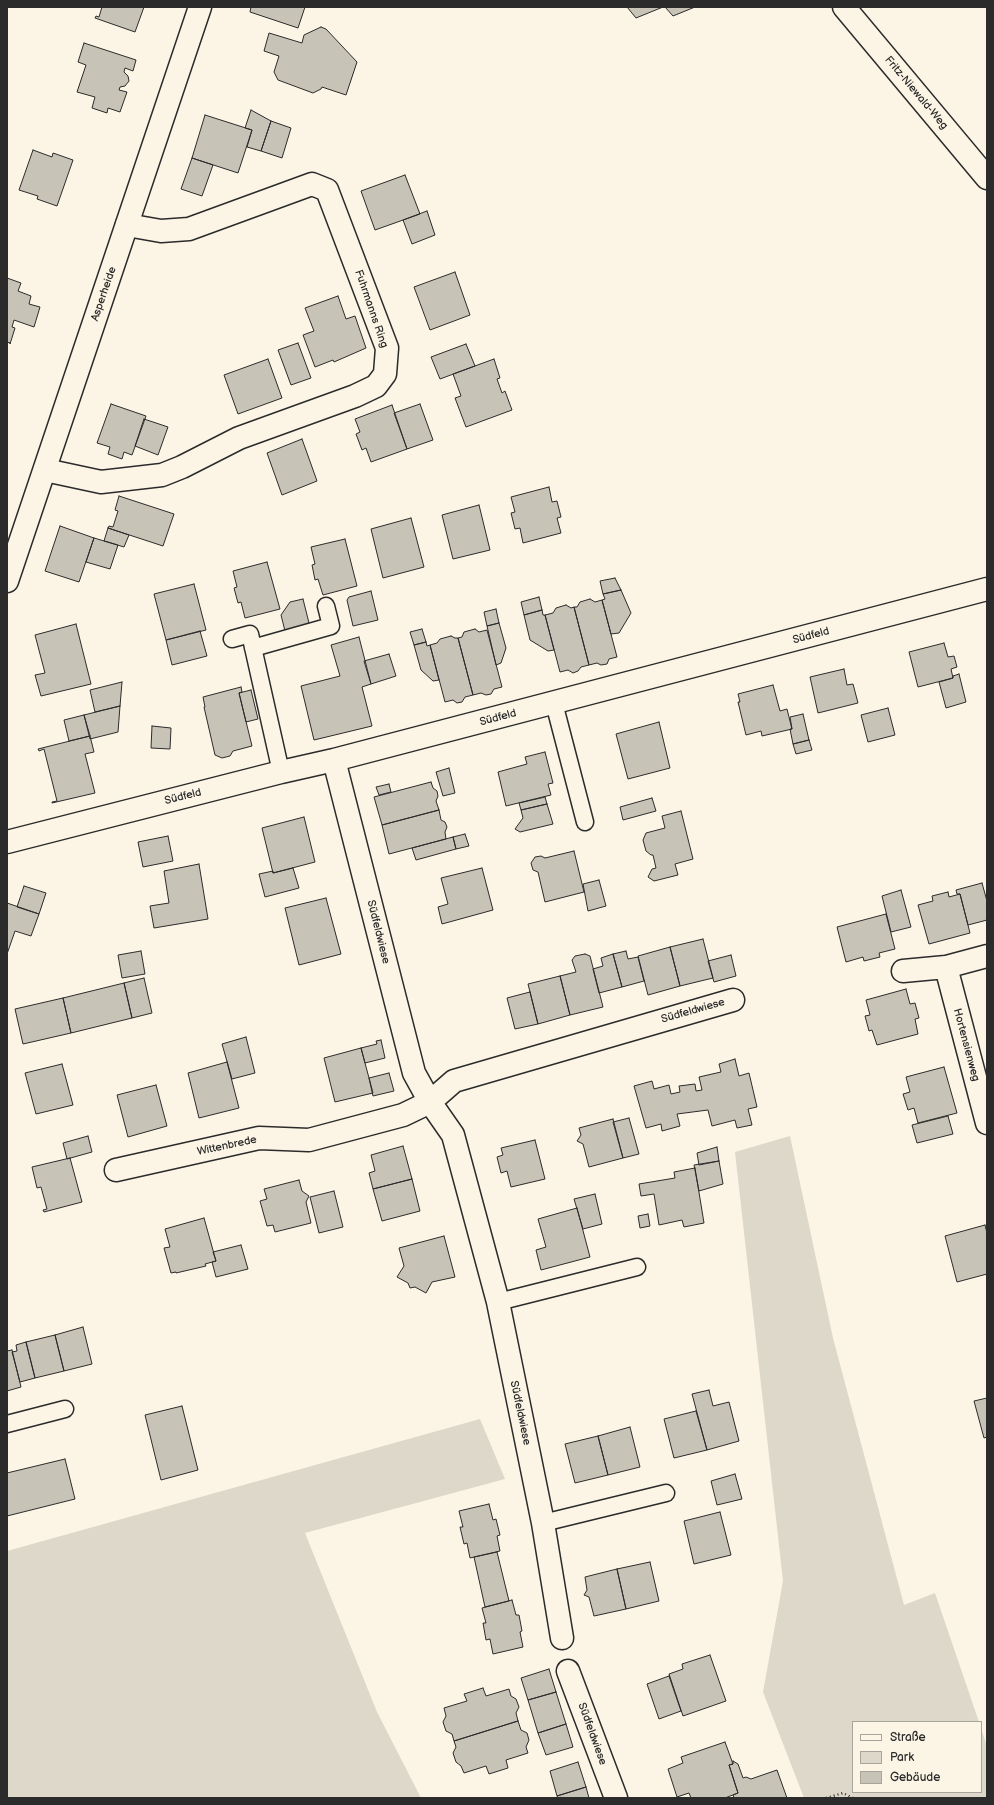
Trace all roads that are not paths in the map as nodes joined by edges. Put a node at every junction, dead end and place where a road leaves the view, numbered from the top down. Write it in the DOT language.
graph roads {
  1 [pos="200,7"];
  2 [pos="844,7"];
  3 [pos="987,178"];
  4 [pos="127,225"];
  5 [pos="44,470"];
  6 [pos="7,580"];
  7 [pos="987,589"];
  8 [pos="326,606"];
  9 [pos="232,639"];
  10 [pos="253,648"];
  11 [pos="554,703"];
  12 [pos="334,760"];
  13 [pos="281,772"];
  14 [pos="585,822"];
  15 [pos="7,842"];
  16 [pos="987,956"];
  17 [pos="946,967"];
  18 [pos="903,971"];
  19 [pos="733,1000"];
  20 [pos="430,1102"];
  21 [pos="987,1123"];
  22 [pos="116,1170"];
  23 [pos="637,1267"];
  24 [pos="498,1302"];
  25 [pos="65,1409"];
  26 [pos="7,1424"];
  27 [pos="666,1493"];
  28 [pos="543,1523"];
  29 [pos="562,1638"];
  30 [pos="568,1671"];
  31 [pos="616,1798"];
  1 -- 4 [label="street, Asperheide"];
  2 -- 3 [label="street, Fritz-Niewald-Weg"];
  4 -- 5 [label="street, Asperheide"];
  4 -- 5 [label="street, Fuhrmanns Ring"];
  5 -- 6 [label="street, Asperheide"];
  7 -- 11 [label="street, Südfeld"];
  8 -- 10 [label="lane"];
  9 -- 10 [label="lane"];
  10 -- 13 [label="lane"];
  11 -- 12 [label="street, Südfeld"];
  11 -- 14 [label="lane"];
  12 -- 13 [label="street, Südfeld"];
  12 -- 20 [label="street, Südfeldwiese"];
  13 -- 15 [label="street, Südfeld"];
  16 -- 17 [label="street"];
  17 -- 18 [label="street"];
  17 -- 21 [label="street, Hortensienweg"];
  19 -- 20 [label="street, Südfeldwiese"];
  20 -- 22 [label="street, Wittenbrede"];
  20 -- 24 [label="street, Südfeldwiese"];
  23 -- 24 [label="lane"];
  24 -- 28 [label="street, Südfeldwiese"];
  25 -- 26 [label="lane"];
  27 -- 28 [label="lane"];
  28 -- 29 [label="street, Südfeldwiese"];
  30 -- 31 [label="street, Südfeldwiese"];
}
